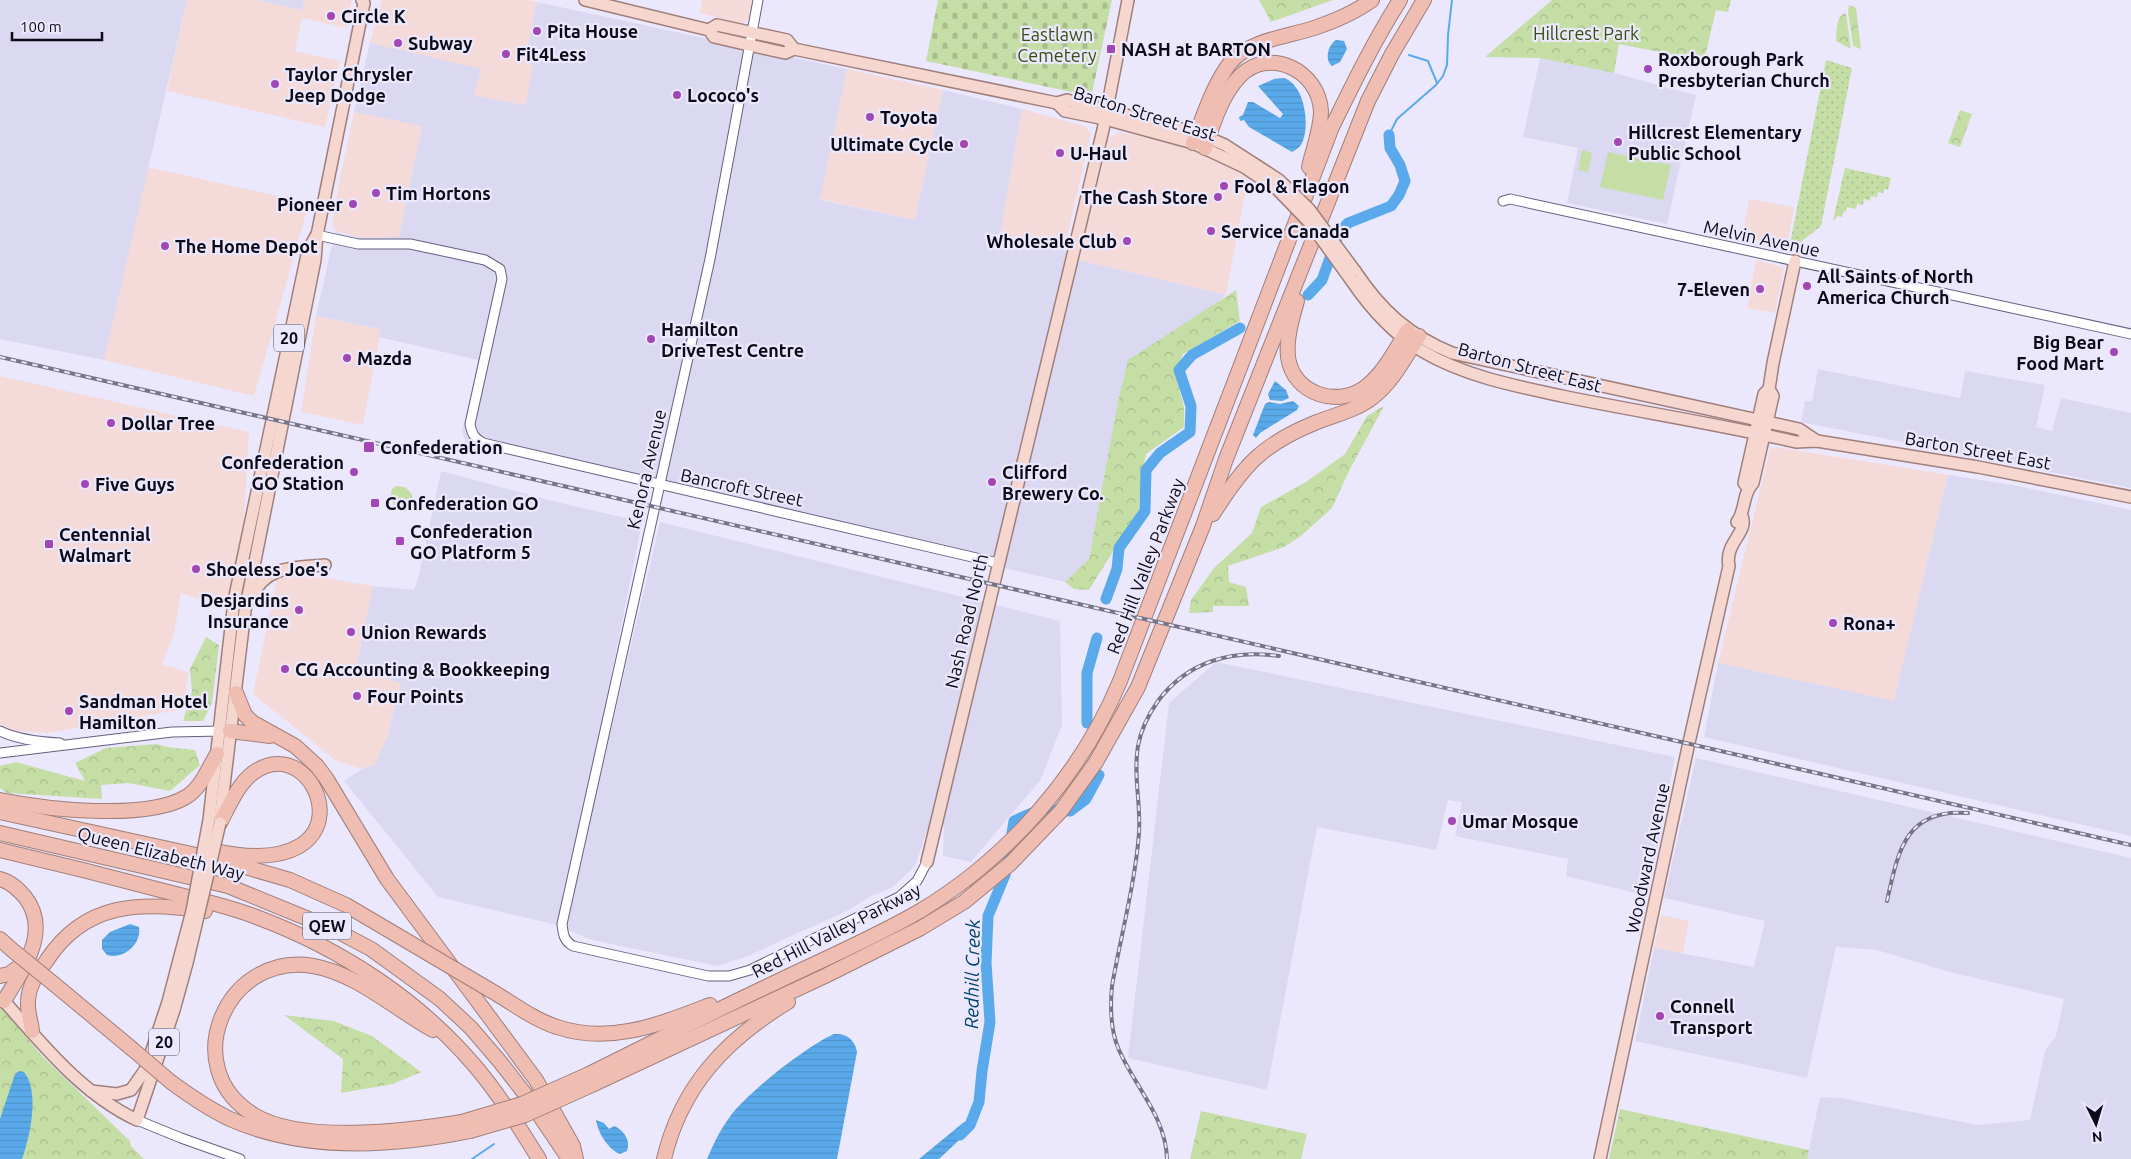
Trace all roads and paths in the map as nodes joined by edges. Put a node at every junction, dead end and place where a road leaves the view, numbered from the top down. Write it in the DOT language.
graph roads {
  1 [pos="585,0"];
  2 [pos="758,0"];
  3 [pos="1128,0"];
  4 [pos="1372,0"];
  5 [pos="1400,0"];
  6 [pos="1424,0"];
  7 [pos="366,1"];
  8 [pos="709,30"];
  9 [pos="752,33"];
  10 [pos="749,46"];
  11 [pos="794,49"];
  12 [pos="1106,114"];
  13 [pos="1201,140"];
  14 [pos="1304,197"];
  15 [pos="1503,201"];
  16 [pos="317,235"];
  17 [pos="1304,261"];
  18 [pos="1795,261"];
  19 [pos="2131,334"];
  20 [pos="1411,337"];
  21 [pos="1500,363"];
  22 [pos="1570,380"];
  23 [pos="1536,390"];
  24 [pos="1762,422"];
  25 [pos="1759,434"];
  26 [pos="1818,441"];
  27 [pos="660,486"];
  28 [pos="2131,497"];
  29 [pos="1203,526"];
  30 [pos="998,563"];
  31 [pos="325,565"];
  32 [pos="245,611"];
  33 [pos="236,693"];
  34 [pos="0,731"];
  35 [pos="225,731"];
  36 [pos="280,738"];
  37 [pos="82,743"];
  38 [pos="0,753"];
  39 [pos="222,754"];
  40 [pos="0,800"];
  41 [pos="0,812"];
  42 [pos="214,821"];
  43 [pos="0,834"];
  44 [pos="0,850"];
  45 [pos="188,852"];
  46 [pos="927,862"];
  47 [pos="0,879"];
  48 [pos="259,918"];
  49 [pos="0,939"];
  50 [pos="568,943"];
  51 [pos="183,961"];
  52 [pos="25,962"];
  53 [pos="0,976"];
  54 [pos="825,976"];
  55 [pos="32,982"];
  56 [pos="745,997"];
  57 [pos="4,1000"];
  58 [pos="32,1031"];
  59 [pos="451,1040"];
  60 [pos="146,1070"];
  61 [pos="591,1079"];
  62 [pos="90,1090"];
  63 [pos="133,1118"];
  64 [pos="466,1126"];
  65 [pos="240,1159"];
  66 [pos="539,1159"];
  67 [pos="569,1159"];
  68 [pos="576,1159"];
  69 [pos="664,1159"];
  70 [pos="1600,1159"];
  1 -- 8 [label="main road, Barton Street East"];
  2 -- 9 [label="street, Kenora Avenue"];
  3 -- 12 [label="main road, Nash Road North"];
  4 -- 13 [label="highway"];
  5 -- 14 [label="highway, Red Hill Valley Parkway"];
  6 -- 17 [label="highway, Red Hill Valley Parkway"];
  7 -- 16 [label="main road, 20"];
  8 -- 9 [label="main road, Barton Street East"];
  8 -- 10 [label="main road, Barton Street East"];
  9 -- 10 [label="street, Kenora Avenue"];
  9 -- 11 [label="main road, Barton Street East"];
  10 -- 11 [label="main road, Barton Street East"];
  10 -- 27 [label="street, Kenora Avenue"];
  11 -- 12 [label="main road, Barton Street East"];
  12 -- 13 [label="main road, Barton Street East"];
  12 -- 30 [label="main road, Nash Road North"];
  13 -- 14 [label="highway"];
  13 -- 20 [label="main road, Barton Street East, bridge"];
  14 -- 56 [label="highway, Red Hill Valley Parkway"];
  15 -- 18 [label="street, Melvin Avenue"];
  16 -- 27 [label="street, Bancroft Street"];
  16 -- 32 [label="main road, 20"];
  16 -- 35 [label="main road, 20"];
  17 -- 20 [label="highway"];
  17 -- 29 [label="highway, Red Hill Valley Parkway"];
  18 -- 19 [label="street, Melvin Avenue"];
  18 -- 24 [label="main road, Woodward Avenue"];
  20 -- 21 [label="main road, Barton Street East"];
  20 -- 23 [label="main road, Barton Street East"];
  20 -- 29 [label="highway"];
  21 -- 22 [label="main road, Barton Street East"];
  21 -- 23 [label="main road"];
  22 -- 23 [label="main road"];
  22 -- 24 [label="main road, Barton Street East"];
  23 -- 25 [label="main road, Barton Street East"];
  24 -- 25 [label="main road, Woodward Avenue"];
  24 -- 26 [label="main road, Barton Street East"];
  25 -- 26 [label="main road, Barton Street East"];
  25 -- 70 [label="main road, Woodward Avenue"];
  26 -- 28 [label="main road, Barton Street East"];
  27 -- 30 [label="street, Bancroft Street"];
  27 -- 50 [label="street, Kenora Avenue"];
  29 -- 54 [label="highway, Red Hill Valley Parkway"];
  30 -- 46 [label="main road, Nash Road North"];
  31 -- 32 [label="main road"];
  32 -- 33 [label="main road"];
  33 -- 35 [label="main road"];
  33 -- 36 [label="highway"];
  34 -- 37 [label="street"];
  35 -- 36 [label="highway"];
  35 -- 37 [label="street"];
  35 -- 39 [label="main road"];
  36 -- 68 [label="highway"];
  37 -- 38 [label="street"];
  39 -- 40 [label="highway"];
  39 -- 42 [label="main road, 20"];
  41 -- 45 [label="highway"];
  42 -- 45 [label="highway"];
  42 -- 51 [label="main road, 20, bridge"];
  43 -- 67 [label="highway, Queen Elizabeth Way / QEW"];
  44 -- 48 [label="highway, Queen Elizabeth Way / QEW"];
  45 -- 56 [label="highway, bridge"];
  46 -- 50 [label="street, Nash Road North"];
  47 -- 52 [label="highway"];
  48 -- 55 [label="highway"];
  48 -- 59 [label="highway, Queen Elizabeth Way / QEW"];
  49 -- 64 [label="highway, bridge"];
  51 -- 60 [label="main road, 20"];
  51 -- 63 [label="main road, 20"];
  52 -- 53 [label="highway"];
  52 -- 57 [label="highway"];
  54 -- 61 [label="highway"];
  54 -- 69 [label="highway"];
  55 -- 57 [label="highway"];
  55 -- 58 [label="highway"];
  56 -- 61 [label="highway"];
  57 -- 58 [label="main road"];
  58 -- 62 [label="main road"];
  59 -- 64 [label="highway"];
  59 -- 66 [label="highway, Queen Elizabeth Way / QEW"];
  60 -- 62 [label="main road"];
  60 -- 63 [label="main road, 20"];
  61 -- 64 [label="highway, bridge"];
  62 -- 63 [label="main road"];
  63 -- 65 [label="street"];
}
